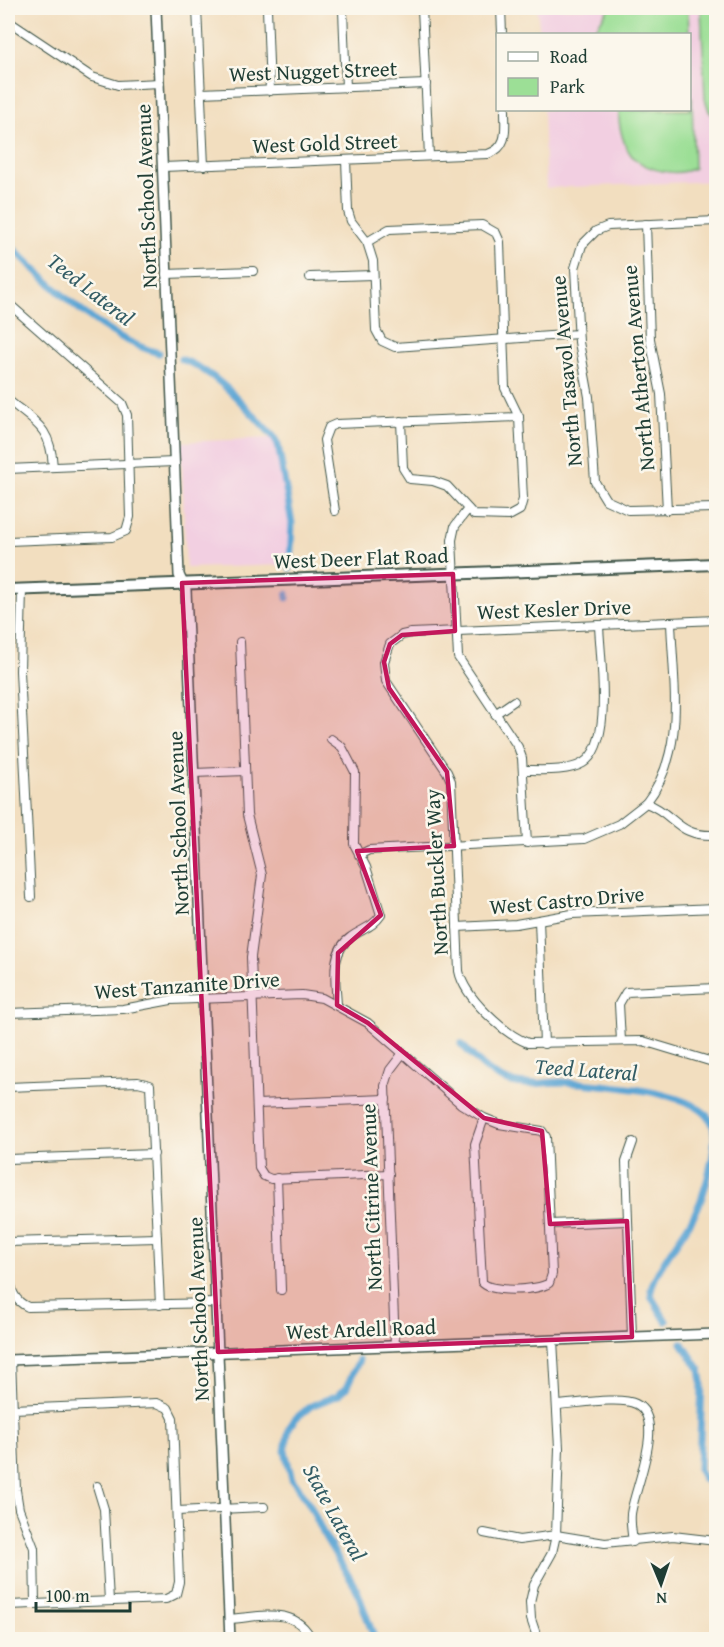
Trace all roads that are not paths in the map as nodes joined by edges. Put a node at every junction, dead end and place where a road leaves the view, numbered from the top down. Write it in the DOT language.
graph roads {
  1 [pos="156,8"];
  2 [pos="197,8"];
  3 [pos="267,8"];
  4 [pos="422,8"];
  5 [pos="501,8"];
  6 [pos="343,10"];
  7 [pos="8,21"];
  8 [pos="502,33"];
  9 [pos="160,83"];
  10 [pos="426,84"];
  11 [pos="346,88"];
  12 [pos="270,91"];
  13 [pos="201,93"];
  14 [pos="505,111"];
  15 [pos="429,156"];
  16 [pos="346,160"];
  17 [pos="204,166"];
  18 [pos="163,167"];
  19 [pos="717,221"];
  20 [pos="646,224"];
  21 [pos="367,242"];
  22 [pos="253,271"];
  23 [pos="166,274"];
  24 [pos="374,275"];
  25 [pos="310,277"];
  26 [pos="8,303"];
  27 [pos="578,334"];
  28 [pos="502,338"];
  29 [pos="8,400"];
  30 [pos="519,417"];
  31 [pos="402,421"];
  32 [pos="174,462"];
  33 [pos="129,464"];
  34 [pos="53,467"];
  35 [pos="8,469"];
  36 [pos="717,508"];
  37 [pos="468,509"];
  38 [pos="666,510"];
  39 [pos="335,511"];
  40 [pos="8,541"];
  41 [pos="717,564"];
  42 [pos="453,574"];
  43 [pos="182,582"];
  44 [pos="22,589"];
  45 [pos="8,590"];
  46 [pos="717,620"];
  47 [pos="671,622"];
  48 [pos="599,625"];
  49 [pos="455,631"];
  50 [pos="395,639"];
  51 [pos="240,642"];
  52 [pos="514,701"];
  53 [pos="495,714"];
  54 [pos="331,739"];
  55 [pos="524,770"];
  56 [pos="245,771"];
  57 [pos="194,773"];
  58 [pos="646,803"];
  59 [pos="717,836"];
  60 [pos="526,843"];
  61 [pos="454,846"];
  62 [pos="359,855"];
  63 [pos="31,897"];
  64 [pos="717,908"];
  65 [pos="539,920"];
  66 [pos="457,927"];
  67 [pos="717,988"];
  68 [pos="252,997"];
  69 [pos="203,999"];
  70 [pos="337,1005"];
  71 [pos="8,1013"];
  72 [pos="621,1041"];
  73 [pos="544,1044"];
  74 [pos="403,1053"];
  75 [pos="717,1063"];
  76 [pos="8,1087"];
  77 [pos="386,1099"];
  78 [pos="257,1104"];
  79 [pos="484,1118"];
  80 [pos="633,1142"];
  81 [pos="154,1154"];
  82 [pos="8,1159"];
  83 [pos="389,1174"];
  84 [pos="277,1178"];
  85 [pos="627,1221"];
  86 [pos="550,1224"];
  87 [pos="157,1238"];
  88 [pos="8,1242"];
  89 [pos="8,1267"];
  90 [pos="281,1290"];
  91 [pos="216,1303"];
  92 [pos="160,1305"];
  93 [pos="717,1334"];
  94 [pos="632,1337"];
  95 [pos="553,1340"];
  96 [pos="395,1346"];
  97 [pos="218,1352"];
  98 [pos="9,1360"];
  99 [pos="556,1405"];
  100 [pos="13,1409"];
  101 [pos="97,1486"];
  102 [pos="264,1507"];
  103 [pos="224,1509"];
  104 [pos="177,1511"];
  105 [pos="484,1533"];
  106 [pos="556,1535"];
  107 [pos="717,1541"];
  108 [pos="633,1542"];
  109 [pos="109,1601"];
  110 [pos="35,1604"];
  111 [pos="8,1605"];
  112 [pos="229,1618"];
  113 [pos="230,1640"];
  114 [pos="312,1640"];
  115 [pos="538,1640"];
  1 -- 9 [label="street, North School Avenue"];
  2 -- 13 [label="street"];
  3 -- 12 [label="street"];
  4 -- 10 [label="street"];
  5 -- 8 [label="street"];
  6 -- 11 [label="street"];
  7 -- 9 [label="street"];
  9 -- 18 [label="street, North School Avenue"];
  10 -- 11 [label="street, West Nugget Street"];
  10 -- 15 [label="street"];
  11 -- 12 [label="street, West Nugget Street"];
  12 -- 13 [label="street, West Nugget Street"];
  13 -- 17 [label="street"];
  14 -- 15 [label="street, West Gold Street"];
  15 -- 16 [label="street, West Gold Street"];
  16 -- 17 [label="street, West Gold Street"];
  16 -- 21 [label="street"];
  17 -- 18 [label="street, West Gold Street"];
  18 -- 23 [label="street, North School Avenue"];
  19 -- 20 [label="street"];
  20 -- 27 [label="street, North Tasavol Avenue"];
  20 -- 38 [label="street, North Atherton Avenue"];
  21 -- 24 [label="street"];
  21 -- 28 [label="street"];
  22 -- 23 [label="street"];
  23 -- 32 [label="street, North School Avenue"];
  24 -- 25 [label="street"];
  24 -- 28 [label="street"];
  26 -- 33 [label="street"];
  27 -- 28 [label="street"];
  27 -- 38 [label="street, North Tasavol Avenue"];
  28 -- 30 [label="street"];
  29 -- 34 [label="street"];
  30 -- 31 [label="street"];
  30 -- 37 [label="street"];
  31 -- 37 [label="street"];
  31 -- 39 [label="street"];
  32 -- 33 [label="street"];
  32 -- 43 [label="street, North School Avenue"];
  33 -- 34 [label="street"];
  33 -- 40 [label="street"];
  34 -- 35 [label="street"];
  36 -- 38 [label="street"];
  37 -- 42 [label="street"];
  41 -- 42 [label="main road, West Deer Flat Road"];
  42 -- 43 [label="main road, West Deer Flat Road"];
  42 -- 49 [label="street"];
  43 -- 44 [label="main road, West Deer Flat Road"];
  43 -- 57 [label="street, North School Avenue"];
  44 -- 45 [label="main road, West Deer Flat Road"];
  44 -- 63 [label="street"];
  46 -- 47 [label="street, West Kesler Drive"];
  47 -- 48 [label="street, West Kesler Drive"];
  47 -- 58 [label="street"];
  48 -- 49 [label="street, West Kesler Drive"];
  48 -- 55 [label="street"];
  49 -- 50 [label="street, West Kesler Drive"];
  49 -- 53 [label="street"];
  50 -- 61 [label="street, North Buckler Way"];
  51 -- 56 [label="street"];
  52 -- 53 [label="street"];
  53 -- 55 [label="street"];
  54 -- 62 [label="street"];
  55 -- 60 [label="street"];
  56 -- 57 [label="street"];
  56 -- 68 [label="street"];
  57 -- 69 [label="street, North School Avenue"];
  58 -- 59 [label="street"];
  58 -- 60 [label="street"];
  60 -- 61 [label="street"];
  61 -- 62 [label="street"];
  61 -- 66 [label="street, North Buckler Way"];
  62 -- 70 [label="street"];
  64 -- 65 [label="street, West Castro Drive"];
  65 -- 66 [label="street, West Castro Drive"];
  65 -- 73 [label="street"];
  66 -- 73 [label="street, North Buckler Way"];
  67 -- 72 [label="street"];
  68 -- 69 [label="street, West Tanzanite Drive"];
  68 -- 70 [label="street, West Tanzanite Drive"];
  68 -- 78 [label="street"];
  69 -- 71 [label="street, West Tanzanite Drive"];
  69 -- 91 [label="street, North School Avenue"];
  70 -- 74 [label="street, West Tanzanite Drive"];
  72 -- 73 [label="street, North Buckler Way"];
  72 -- 75 [label="street, North Buckler Way"];
  74 -- 77 [label="street, North Citrine Avenue"];
  74 -- 79 [label="street, West Tanzanite Drive"];
  76 -- 81 [label="street"];
  77 -- 78 [label="street"];
  77 -- 83 [label="street, North Citrine Avenue"];
  78 -- 84 [label="street"];
  79 -- 86 [label="street, West Tanzanite Drive"];
  79 -- 86 [label="street"];
  80 -- 85 [label="street"];
  81 -- 82 [label="street"];
  81 -- 87 [label="street"];
  83 -- 84 [label="street"];
  83 -- 96 [label="street, North Citrine Avenue"];
  84 -- 90 [label="street"];
  85 -- 86 [label="street"];
  85 -- 94 [label="street"];
  87 -- 88 [label="street"];
  87 -- 92 [label="street"];
  89 -- 92 [label="street"];
  91 -- 92 [label="street"];
  91 -- 97 [label="street, North School Avenue"];
  93 -- 94 [label="street, West Ardell Road"];
  94 -- 95 [label="street, West Ardell Road"];
  95 -- 96 [label="street, West Ardell Road"];
  95 -- 99 [label="street"];
  96 -- 97 [label="street, West Ardell Road"];
  97 -- 98 [label="street, West Ardell Road"];
  97 -- 103 [label="street, North School Avenue"];
  98 -- 100 [label="street"];
  99 -- 106 [label="street"];
  99 -- 108 [label="street"];
  100 -- 104 [label="street"];
  100 -- 110 [label="street"];
  101 -- 109 [label="street"];
  102 -- 103 [label="street"];
  103 -- 104 [label="street"];
  103 -- 112 [label="street, North School Avenue"];
  104 -- 109 [label="street"];
  105 -- 106 [label="street"];
  106 -- 108 [label="street"];
  106 -- 115 [label="street"];
  107 -- 108 [label="street"];
  109 -- 110 [label="street"];
  110 -- 111 [label="street"];
  112 -- 113 [label="street, North School Avenue"];
  112 -- 114 [label="street"];
}
